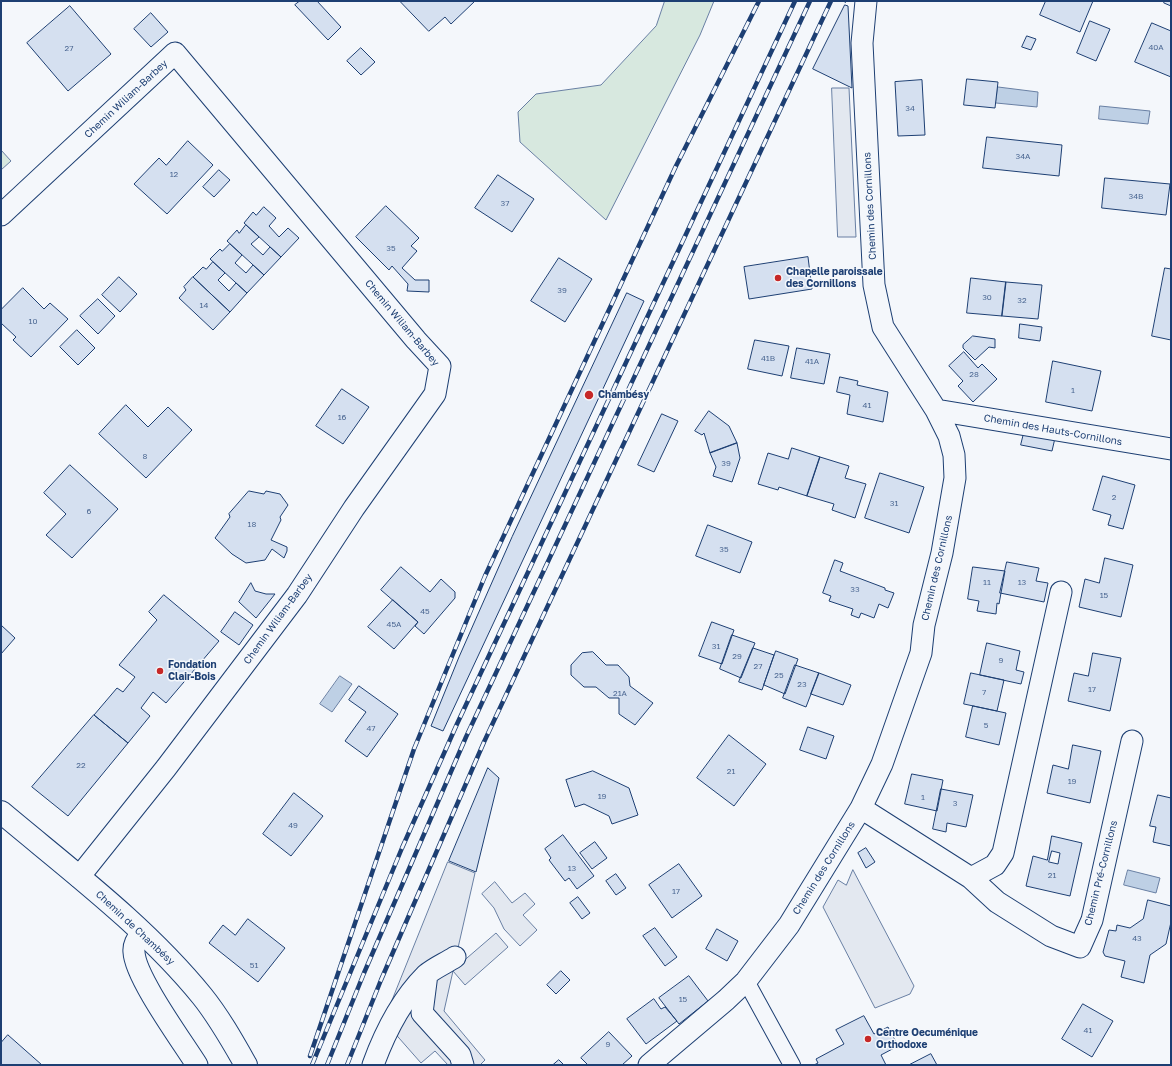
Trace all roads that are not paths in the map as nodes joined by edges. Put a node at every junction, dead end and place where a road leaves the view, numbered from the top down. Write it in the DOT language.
graph roads {
  1 [pos="866,1"];
  2 [pos="1,214"];
  3 [pos="936,410"];
  4 [pos="1171,449"];
  5 [pos="1061,592"];
  6 [pos="1132,742"];
  7 [pos="861,808"];
  8 [pos="1,812"];
  9 [pos="79,877"];
  10 [pos="971,878"];
  11 [pos="142,932"];
  12 [pos="456,957"];
  13 [pos="428,974"];
  14 [pos="746,981"];
  15 [pos="197,1065"];
  16 [pos="246,1065"];
  17 [pos="373,1065"];
  18 [pos="463,1065"];
  19 [pos="649,1065"];
  20 [pos="792,1065"];
  1 -- 3 [label="street, Chemin des Cornillons"];
  2 -- 9 [label="street, Chemin Wiliam-Barbey"];
  3 -- 4 [label="street, Chemin des Hauts-Cornillons"];
  3 -- 7 [label="street, Chemin des Cornillons"];
  5 -- 10 [label="street"];
  6 -- 10 [label="street, Chemin Pré-Cornillons"];
  7 -- 10 [label="street, Chemin Pré-Cornillons"];
  7 -- 14 [label="street, Chemin des Cornillons"];
  8 -- 9 [label="street, Chemin de Chambésy"];
  9 -- 11 [label="street, Chemin de Chambésy"];
  11 -- 15 [label="street"];
  11 -- 16 [label="street, Chemin de Chambésy"];
  12 -- 13 [label="street"];
  13 -- 17 [label="street"];
  13 -- 18 [label="street"];
  14 -- 19 [label="street, Chemin des Cornillons"];
  14 -- 20 [label="street"];
}
